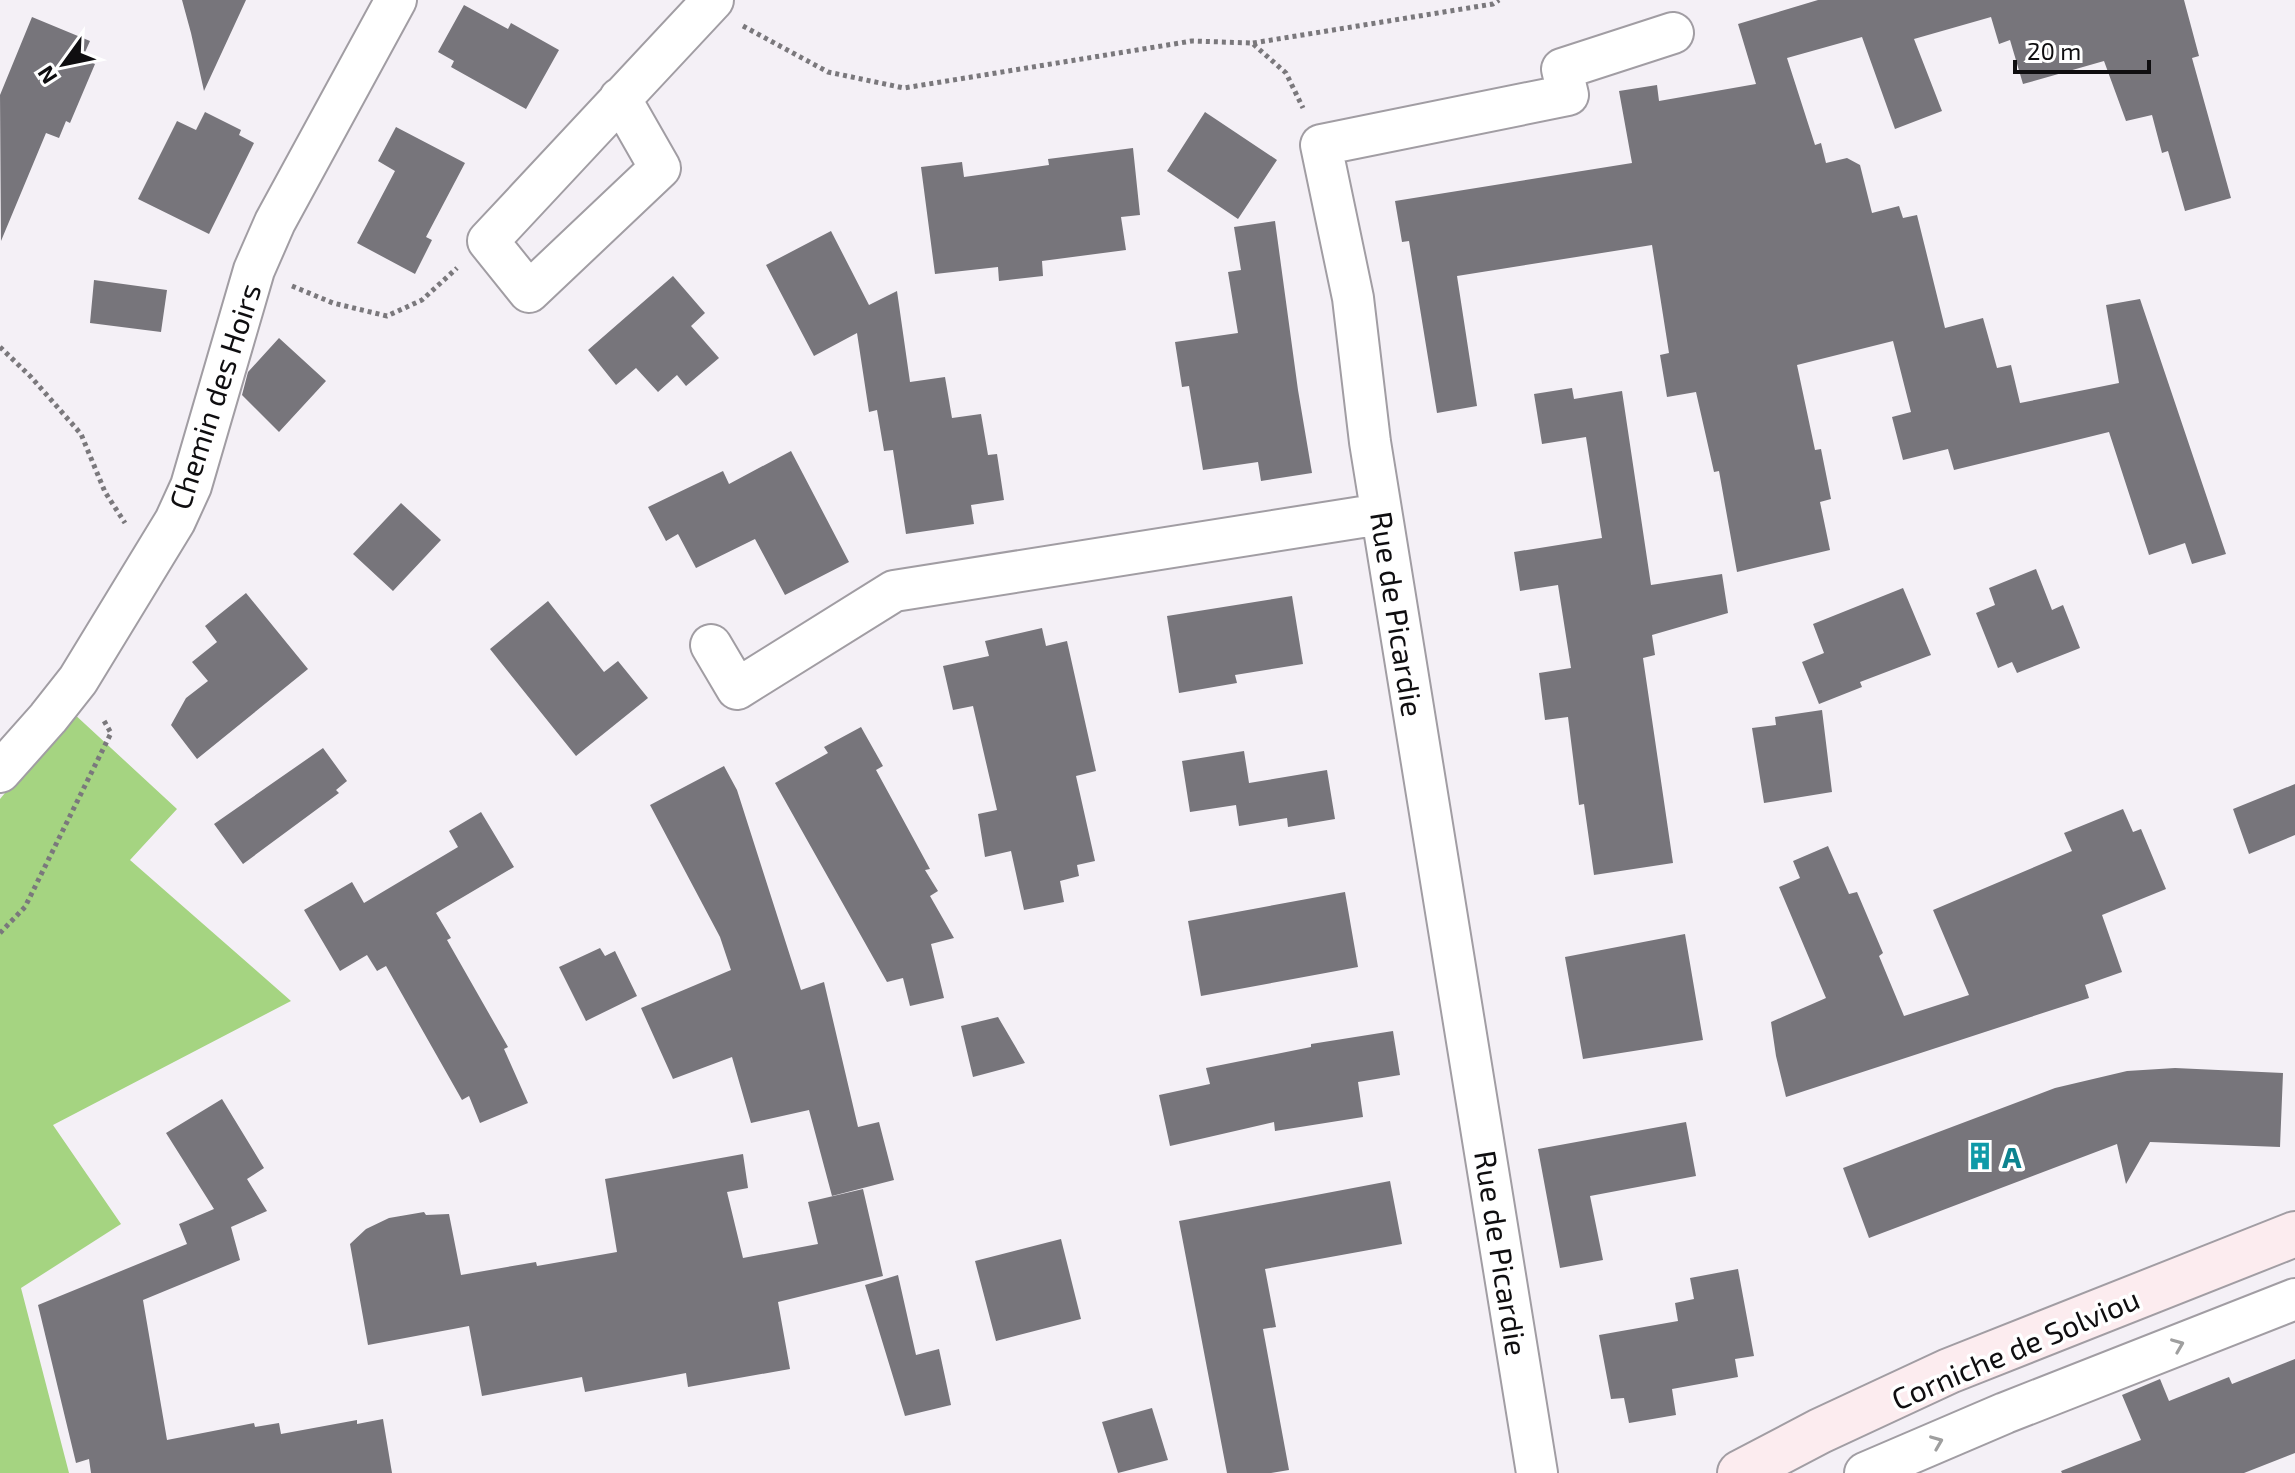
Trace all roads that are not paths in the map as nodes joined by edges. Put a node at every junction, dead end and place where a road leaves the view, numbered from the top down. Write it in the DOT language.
graph roads {
  1 [pos="396,0"];
  2 [pos="709,3"];
  3 [pos="1673,33"];
  4 [pos="620,98"];
  5 [pos="1381,514"];
  6 [pos="711,645"];
  7 [pos="0,772"];
  8 [pos="2295,1234"];
  9 [pos="2295,1299"];
  10 [pos="1537,1473"];
  11 [pos="1740,1473"];
  12 [pos="1865,1473"];
  1 -- 7 [label="street, Chemin des Hoirs"];
  2 -- 4 [label="street"];
  3 -- 5 [label="street, Rue de Picardie"];
  4 -- 4 [label="street"];
  5 -- 6 [label="street"];
  5 -- 10 [label="street, Rue de Picardie"];
  8 -- 11 [label="main road, Corniche de Solviou"];
  12 -- 9 [label="street, one-way"];
}
